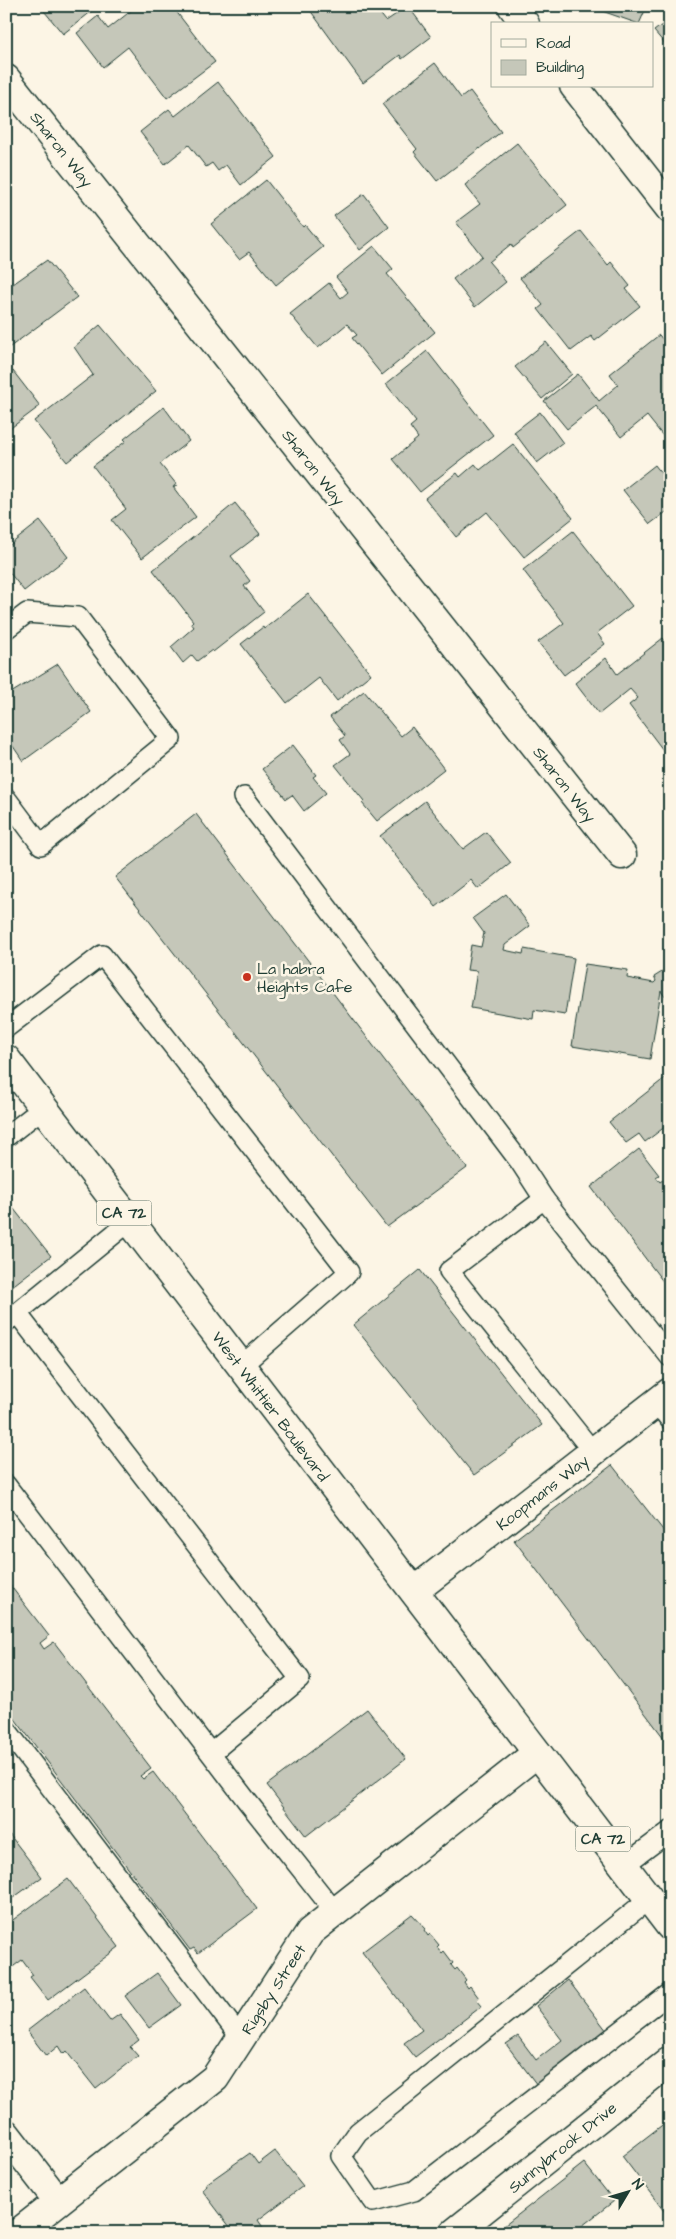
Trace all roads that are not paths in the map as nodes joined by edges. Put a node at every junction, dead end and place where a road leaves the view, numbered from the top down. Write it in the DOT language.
graph roads {
  1 [pos="512,6"];
  2 [pos="524,22"];
  3 [pos="6,78"];
  4 [pos="576,88"];
  5 [pos="670,210"];
  6 [pos="6,629"];
  7 [pos="244,797"];
  8 [pos="6,798"];
  9 [pos="622,855"];
  10 [pos="6,1028"];
  11 [pos="6,1059"];
  12 [pos="43,1108"];
  13 [pos="6,1137"];
  14 [pos="544,1199"];
  15 [pos="130,1221"];
  16 [pos="12,1318"];
  17 [pos="670,1357"];
  18 [pos="241,1366"];
  19 [pos="665,1405"];
  20 [pos="593,1452"];
  21 [pos="6,1485"];
  22 [pos="414,1591"];
  23 [pos="6,1729"];
  24 [pos="210,1753"];
  25 [pos="537,1753"];
  26 [pos="670,1830"];
  27 [pos="623,1866"];
  28 [pos="649,1899"];
  29 [pos="335,1912"];
  30 [pos="670,1926"];
  31 [pos="670,1993"];
  32 [pos="241,2038"];
  33 [pos="670,2061"];
  34 [pos="6,2134"];
  35 [pos="58,2202"];
  36 [pos="18,2233"];
  37 [pos="454,2233"];
  1 -- 2 [label="street"];
  3 -- 9 [label="street, Sharon Way"];
  4 -- 5 [label="street"];
  6 -- 8 [label="lane"];
  7 -- 14 [label="lane"];
  10 -- 18 [label="lane"];
  11 -- 12 [label="street, West Whittier Boulevard / CA 72"];
  12 -- 13 [label="lane"];
  12 -- 15 [label="street, West Whittier Boulevard / CA 72"];
  14 -- 17 [label="lane"];
  14 -- 20 [label="lane"];
  15 -- 16 [label="lane"];
  15 -- 18 [label="street, West Whittier Boulevard / CA 72"];
  16 -- 24 [label="lane"];
  18 -- 22 [label="street, West Whittier Boulevard / CA 72"];
  19 -- 20 [label="street, Koopmans Way"];
  20 -- 22 [label="street, Koopmans Way"];
  21 -- 24 [label="lane"];
  22 -- 25 [label="street, West Whittier Boulevard / CA 72"];
  23 -- 32 [label="lane"];
  24 -- 29 [label="lane"];
  25 -- 27 [label="street, CA 72"];
  25 -- 29 [label="street, Rigsby Street"];
  26 -- 27 [label="lane"];
  27 -- 28 [label="street, CA 72"];
  28 -- 30 [label="street, CA 72"];
  28 -- 31 [label="lane"];
  29 -- 32 [label="street, Rigsby Street"];
  32 -- 35 [label="street, Rigsby Street"];
  33 -- 37 [label="street, Sunnybrook Drive"];
  34 -- 35 [label="street"];
  35 -- 36 [label="street, Rigsby Street"];
}
